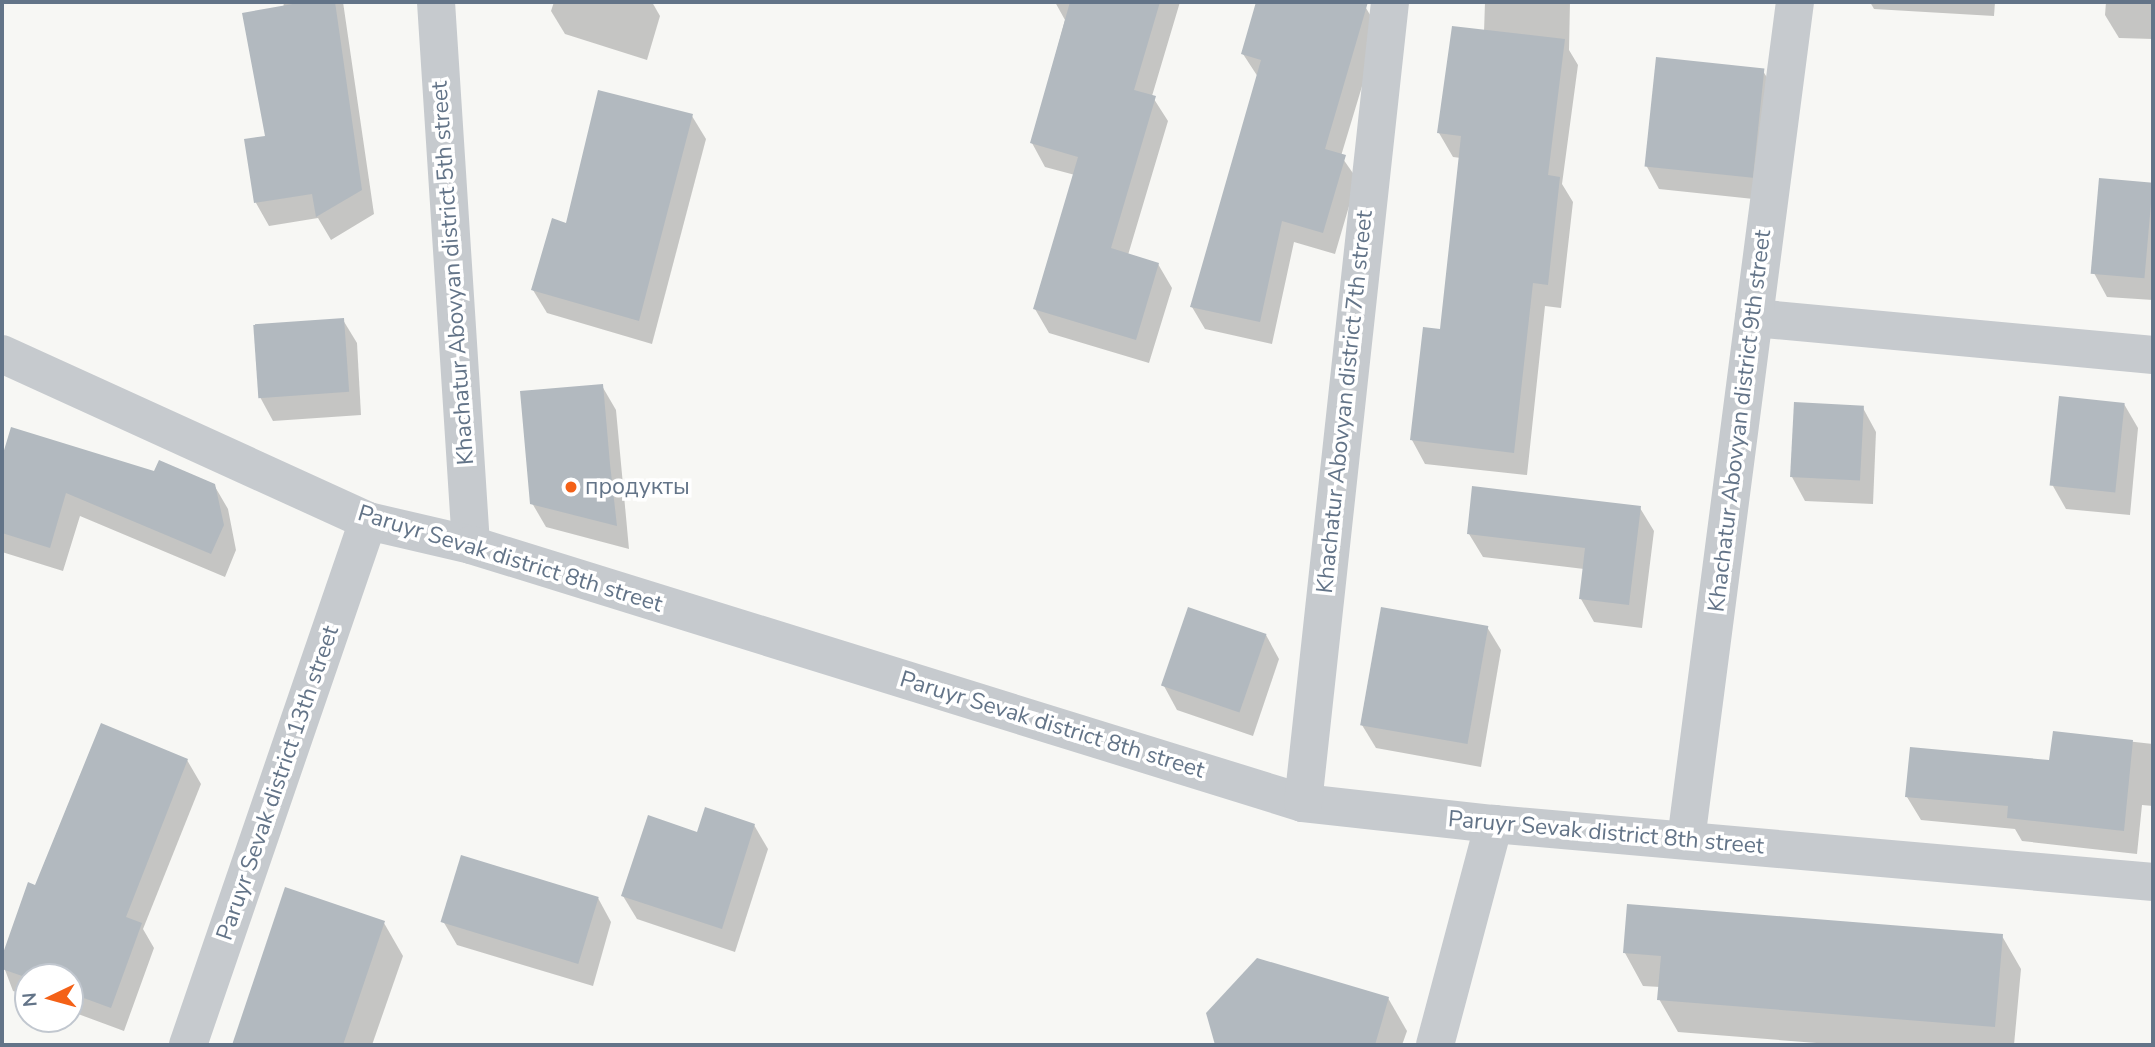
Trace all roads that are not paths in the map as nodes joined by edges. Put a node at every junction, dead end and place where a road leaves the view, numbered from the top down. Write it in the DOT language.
graph roads {
  1 [pos="436,2"];
  2 [pos="1390,2"];
  3 [pos="1795,2"];
  4 [pos="1754,318"];
  5 [pos="2,354"];
  6 [pos="2153,355"];
  7 [pos="368,521"];
  8 [pos="471,545"];
  9 [pos="1303,803"];
  10 [pos="1493,824"];
  11 [pos="1686,840"];
  12 [pos="2153,882"];
  13 [pos="188,1045"];
  14 [pos="1436,1045"];
  1 -- 8 [label="street, Khachatur Abovyan district 5th street"];
  2 -- 9 [label="street, Khachatur Abovyan district 7th street"];
  3 -- 4 [label="street, Khachatur Abovyan district 9th street"];
  4 -- 6 [label="street"];
  4 -- 11 [label="street, Khachatur Abovyan district 9th street"];
  5 -- 7 [label="street, Paruyr Sevak district 8th street"];
  7 -- 8 [label="street, Paruyr Sevak district 8th street"];
  7 -- 13 [label="street, Paruyr Sevak district 13th street"];
  8 -- 9 [label="street, Paruyr Sevak district 8th street"];
  9 -- 10 [label="street, Paruyr Sevak district 8th street"];
  10 -- 11 [label="street, Paruyr Sevak district 8th street"];
  10 -- 14 [label="street"];
  11 -- 12 [label="street, Paruyr Sevak district 8th street"];
}
